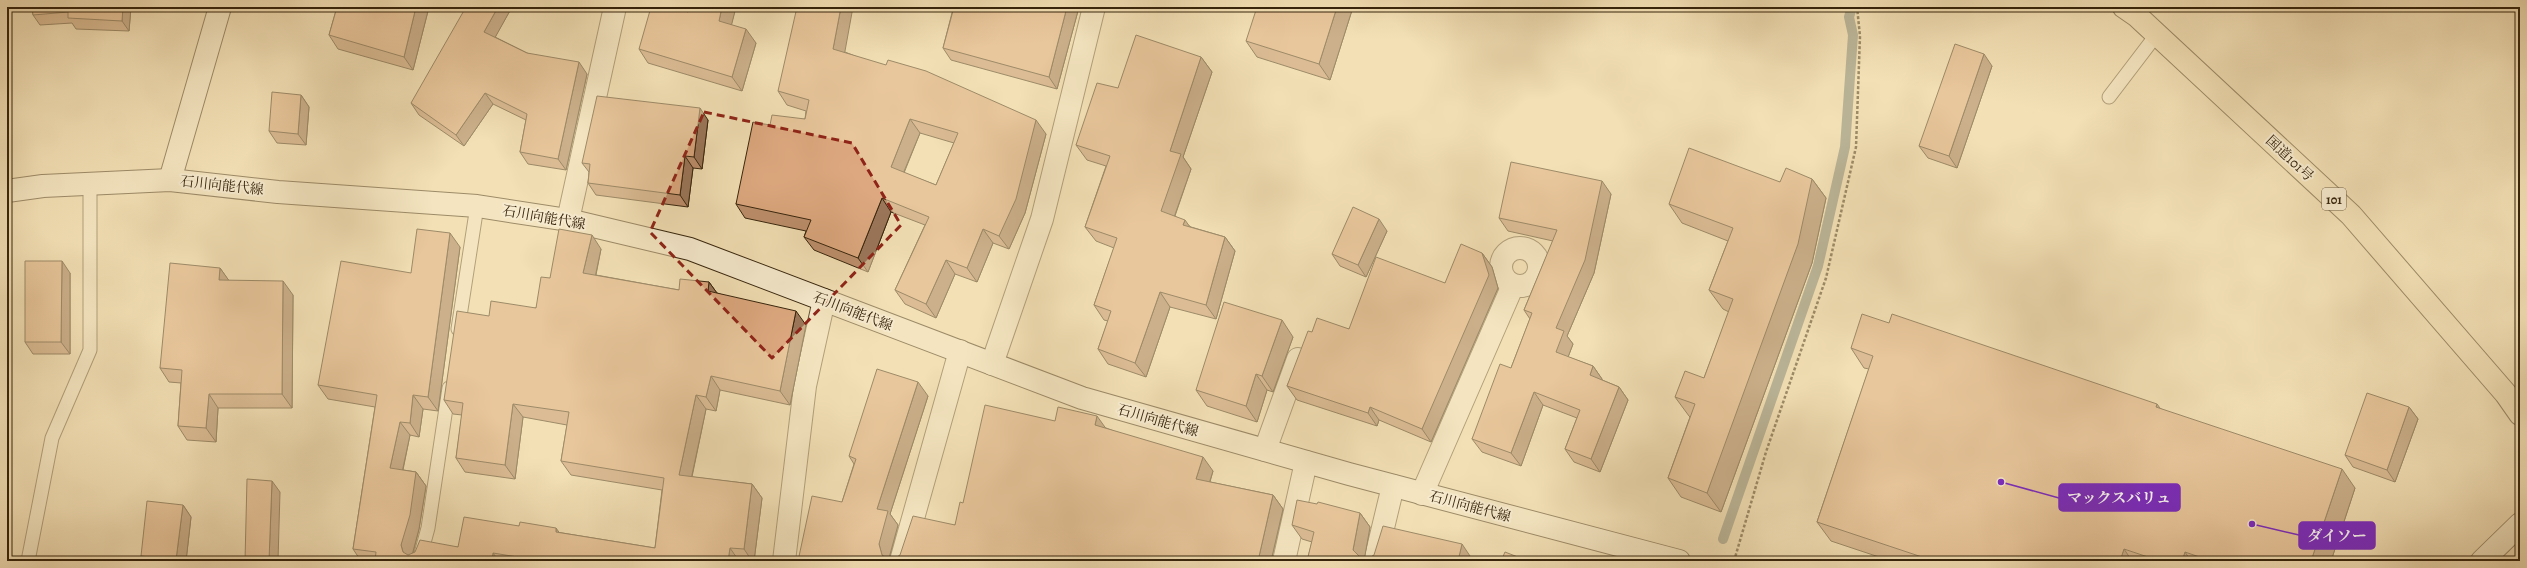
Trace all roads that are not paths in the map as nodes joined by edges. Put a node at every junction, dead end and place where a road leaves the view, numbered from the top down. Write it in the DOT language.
graph roads {
  1 [pos="220,7"];
  2 [pos="615,7"];
  3 [pos="1094,7"];
  4 [pos="2124,7"];
  5 [pos="2157,34"];
  6 [pos="2109,97"];
  7 [pos="170,180"];
  8 [pos="90,184"];
  9 [pos="7,191"];
  10 [pos="477,206"];
  11 [pos="568,220"];
  12 [pos="1513,285"];
  13 [pos="824,300"];
  14 [pos="457,339"];
  15 [pos="1304,342"];
  16 [pos="960,352"];
  17 [pos="992,364"];
  18 [pos="451,378"];
  19 [pos="2520,414"];
  20 [pos="1265,450"];
  21 [pos="1306,462"];
  22 [pos="1393,486"];
  23 [pos="1422,494"];
  24 [pos="2520,524"];
  25 [pos="28,561"];
  26 [pos="419,561"];
  27 [pos="784,561"];
  28 [pos="901,561"];
  29 [pos="1284,561"];
  30 [pos="1376,561"];
  31 [pos="1679,561"];
  32 [pos="2482,561"];
  1 -- 7 [label="main road"];
  2 -- 11 [label="main road"];
  3 -- 17 [label="main road"];
  4 -- 5 [label="highway, 国道101号 / 101"];
  5 -- 6 [label="lane"];
  5 -- 19 [label="highway, 国道101号 / 101"];
  7 -- 8 [label="main road, 石川向能代線"];
  7 -- 10 [label="main road, 石川向能代線"];
  8 -- 9 [label="main road, 石川向能代線"];
  8 -- 25 [label="lane"];
  10 -- 11 [label="main road, 石川向能代線"];
  10 -- 14 [label="lane"];
  11 -- 13 [label="main road, 石川向能代線"];
  12 -- 23 [label="main road"];
  13 -- 16 [label="main road, 石川向能代線"];
  13 -- 27 [label="main road"];
  15 -- 20 [label="main road"];
  16 -- 17 [label="main road, 石川向能代線"];
  16 -- 28 [label="main road"];
  17 -- 20 [label="main road, 石川向能代線"];
  18 -- 26 [label="lane"];
  20 -- 21 [label="main road, 石川向能代線"];
  21 -- 22 [label="main road, 石川向能代線"];
  21 -- 29 [label="main road"];
  22 -- 23 [label="main road, 石川向能代線"];
  22 -- 30 [label="main road"];
  23 -- 31 [label="main road, 石川向能代線"];
  24 -- 32 [label="main road"];
}
